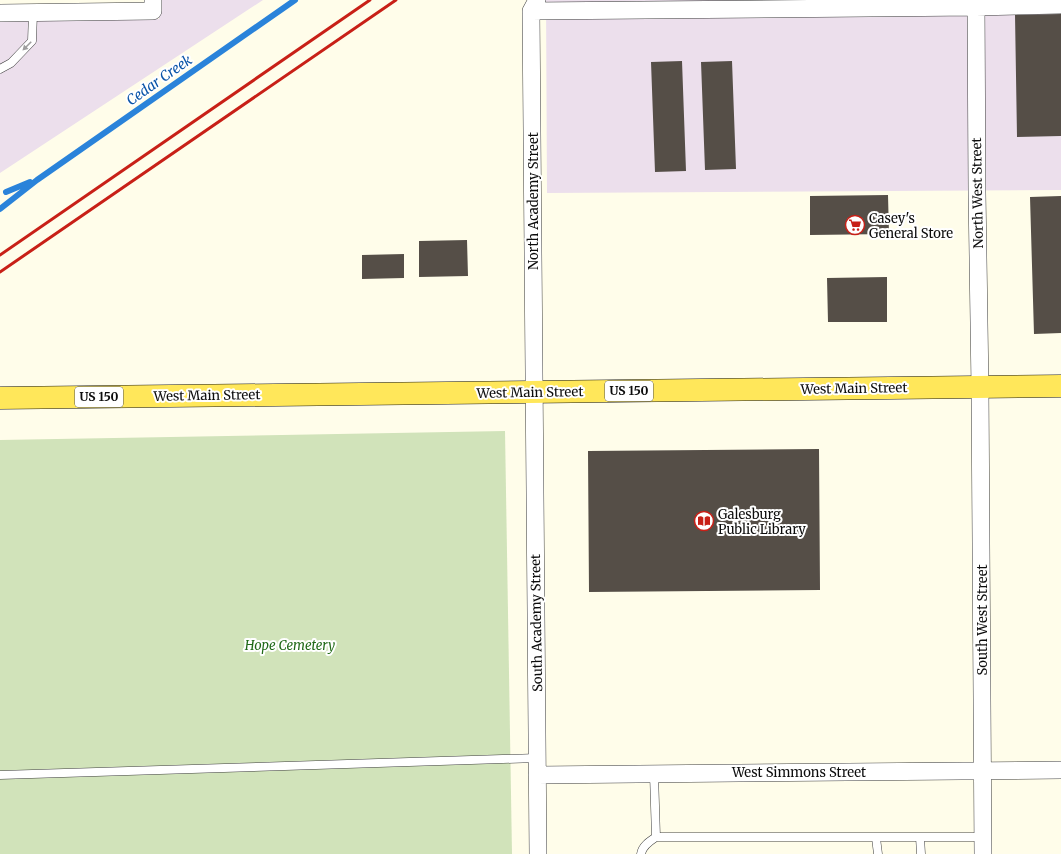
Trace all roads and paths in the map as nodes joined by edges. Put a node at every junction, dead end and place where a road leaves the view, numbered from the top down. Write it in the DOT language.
graph roads {
  1 [pos="530,4"];
  2 [pos="976,4"];
  3 [pos="153,5"];
  4 [pos="1061,5"];
  5 [pos="0,13"];
  6 [pos="33,13"];
  7 [pos="0,69"];
  8 [pos="1061,386"];
  9 [pos="980,387"];
  10 [pos="534,392"];
  11 [pos="0,398"];
  12 [pos="537,758"];
  13 [pos="1061,770"];
  14 [pos="983,771"];
  15 [pos="654,774"];
  16 [pos="0,775"];
  17 [pos="537,775"];
  18 [pos="656,837"];
  19 [pos="983,837"];
  20 [pos="876,838"];
  21 [pos="920,838"];
  22 [pos="538,854"];
  23 [pos="641,854"];
  24 [pos="878,854"];
  25 [pos="921,854"];
  26 [pos="983,854"];
  1 -- 2 [label="street"];
  1 -- 10 [label="street, North Academy Street"];
  2 -- 4 [label="street"];
  2 -- 9 [label="street, North West Street"];
  3 -- 6 [label="street"];
  5 -- 6 [label="street"];
  6 -- 7 [label="lane, one-way"];
  8 -- 9 [label="main road, West Main Street / US 150"];
  9 -- 10 [label="main road, West Main Street / US 150"];
  9 -- 14 [label="street, South West Street"];
  10 -- 11 [label="main road, West Main Street / US 150"];
  10 -- 12 [label="street, South Academy Street"];
  12 -- 16 [label="lane"];
  12 -- 17 [label="street, South Academy Street"];
  13 -- 14 [label="street, West Simmons Street"];
  14 -- 15 [label="street, West Simmons Street"];
  14 -- 19 [label="street, South West Street"];
  15 -- 17 [label="street, West Simmons Street"];
  15 -- 18 [label="lane"];
  17 -- 22 [label="street, South Academy Street"];
  18 -- 20 [label="lane"];
  18 -- 23 [label="lane"];
  19 -- 21 [label="lane"];
  19 -- 26 [label="street, South West Street"];
  20 -- 21 [label="lane"];
  20 -- 24 [label="lane"];
  21 -- 25 [label="lane"];
}
